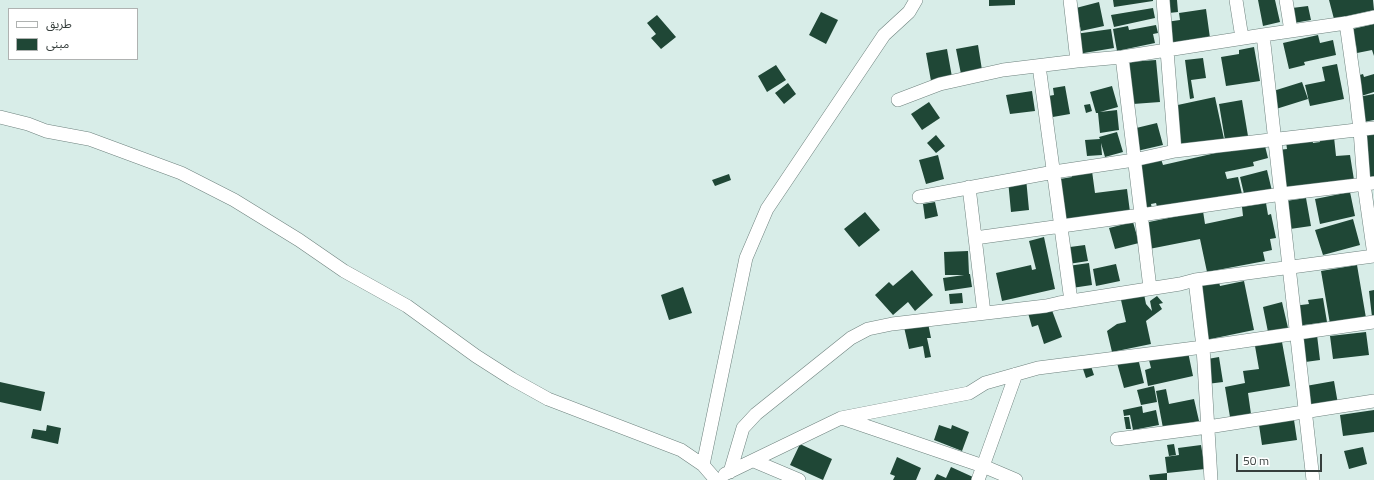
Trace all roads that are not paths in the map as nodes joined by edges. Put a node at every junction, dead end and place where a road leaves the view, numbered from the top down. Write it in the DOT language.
graph roads {
  1 [pos="916,0"];
  2 [pos="1070,0"];
  3 [pos="1163,0"];
  4 [pos="1236,0"];
  5 [pos="1286,0"];
  6 [pos="1374,17"];
  7 [pos="1346,22"];
  8 [pos="1291,31"];
  9 [pos="1263,35"];
  10 [pos="1242,38"];
  11 [pos="1167,49"];
  12 [pos="1122,57"];
  13 [pos="1077,61"];
  14 [pos="1040,66"];
  15 [pos="898,100"];
  16 [pos="0,116"];
  17 [pos="1374,128"];
  18 [pos="1360,130"];
  19 [pos="1275,140"];
  20 [pos="1175,151"];
  21 [pos="1134,160"];
  22 [pos="1054,172"];
  23 [pos="1369,184"];
  24 [pos="969,187"];
  25 [pos="1282,194"];
  26 [pos="919,197"];
  27 [pos="1141,216"];
  28 [pos="1062,226"];
  29 [pos="975,238"];
  30 [pos="1374,255"];
  31 [pos="1288,268"];
  32 [pos="1195,280"];
  33 [pos="1150,288"];
  34 [pos="1071,301"];
  35 [pos="984,313"];
  36 [pos="1374,322"];
  37 [pos="1296,333"];
  38 [pos="1203,347"];
  39 [pos="1016,374"];
  40 [pos="1374,401"];
  41 [pos="1305,412"];
  42 [pos="841,418"];
  43 [pos="1208,427"];
  44 [pos="1117,439"];
  45 [pos="754,461"];
  46 [pos="703,465"];
  47 [pos="983,466"];
  48 [pos="730,472"];
  49 [pos="716,479"];
  50 [pos="798,480"];
  51 [pos="978,480"];
  52 [pos="1016,480"];
  53 [pos="1211,480"];
  54 [pos="1313,480"];
  1 -- 46 [label="street"];
  2 -- 13 [label="street"];
  3 -- 11 [label="street"];
  4 -- 10 [label="street"];
  5 -- 8 [label="street"];
  6 -- 7 [label="street"];
  7 -- 8 [label="street"];
  7 -- 18 [label="street"];
  8 -- 9 [label="street"];
  9 -- 10 [label="street"];
  9 -- 19 [label="street"];
  10 -- 11 [label="street"];
  11 -- 12 [label="street"];
  11 -- 20 [label="street"];
  12 -- 13 [label="street"];
  12 -- 21 [label="street"];
  13 -- 14 [label="street"];
  14 -- 15 [label="street"];
  14 -- 22 [label="street"];
  16 -- 46 [label="street"];
  17 -- 18 [label="street"];
  18 -- 19 [label="street"];
  18 -- 23 [label="street"];
  19 -- 20 [label="street"];
  19 -- 25 [label="street"];
  20 -- 21 [label="street"];
  21 -- 22 [label="street"];
  21 -- 27 [label="street"];
  22 -- 24 [label="street"];
  22 -- 28 [label="street"];
  23 -- 25 [label="street"];
  23 -- 30 [label="street"];
  24 -- 26 [label="street"];
  24 -- 29 [label="street"];
  25 -- 27 [label="street"];
  25 -- 31 [label="street"];
  27 -- 28 [label="street"];
  27 -- 33 [label="street"];
  28 -- 29 [label="street"];
  28 -- 34 [label="street"];
  29 -- 35 [label="street"];
  30 -- 31 [label="street"];
  31 -- 32 [label="street"];
  31 -- 37 [label="street"];
  32 -- 33 [label="street"];
  32 -- 38 [label="street"];
  33 -- 34 [label="street"];
  34 -- 35 [label="street"];
  35 -- 48 [label="street"];
  36 -- 37 [label="street"];
  37 -- 38 [label="street"];
  37 -- 41 [label="street"];
  38 -- 39 [label="street"];
  38 -- 43 [label="street"];
  39 -- 42 [label="street"];
  39 -- 47 [label="street"];
  40 -- 41 [label="street"];
  41 -- 43 [label="street"];
  41 -- 54 [label="street"];
  42 -- 45 [label="street"];
  42 -- 47 [label="street"];
  43 -- 44 [label="street"];
  43 -- 53 [label="street"];
  45 -- 48 [label="street"];
  45 -- 50 [label="street"];
  46 -- 49 [label="street"];
  47 -- 51 [label="street"];
  47 -- 52 [label="street"];
  48 -- 49 [label="street"];
}
